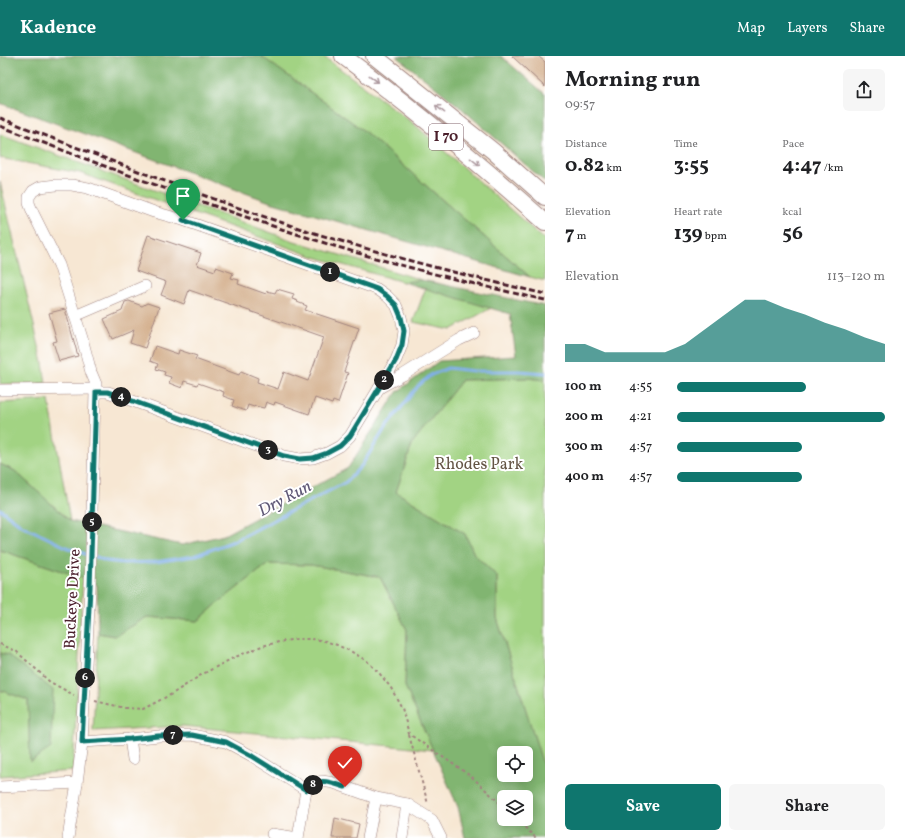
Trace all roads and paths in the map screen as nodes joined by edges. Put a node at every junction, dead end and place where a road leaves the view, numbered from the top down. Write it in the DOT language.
graph roads {
  1 [pos="343,56"];
  2 [pos="374,56"];
  3 [pos="545,197"];
  4 [pos="545,222"];
  5 [pos="146,286"];
  6 [pos="75,316"];
  7 [pos="474,333"];
  8 [pos="96,388"];
  9 [pos="379,388"];
  10 [pos="0,390"];
  11 [pos="0,644"];
  12 [pos="84,698"];
  13 [pos="409,734"];
  14 [pos="130,739"];
  15 [pos="82,742"];
  16 [pos="133,760"];
  17 [pos="77,782"];
  18 [pos="0,787"];
  19 [pos="306,790"];
  20 [pos="376,798"];
  21 [pos="497,800"];
  22 [pos="407,804"];
  23 [pos="432,820"];
  24 [pos="523,826"];
  25 [pos="272,834"];
  26 [pos="68,838"];
  27 [pos="298,838"];
  28 [pos="368,838"];
  29 [pos="402,838"];
  30 [pos="441,838"];
  31 [pos="536,838"];
  1 -- 4 [label="highway, I 70, one-way"];
  3 -- 2 [label="highway, I 70, one-way"];
  5 -- 6 [label="lane"];
  6 -- 8 [label="lane"];
  6 -- 9 [label="lane"];
  7 -- 9 [label="lane"];
  8 -- 9 [label="lane"];
  8 -- 10 [label="lane"];
  8 -- 12 [label="lane, Buckeye Drive"];
  11 -- 12 [label="path"];
  12 -- 13 [label="path"];
  12 -- 15 [label="lane, Buckeye Drive"];
  13 -- 21 [label="path"];
  13 -- 23 [label="path"];
  14 -- 15 [label="lane"];
  14 -- 16 [label="lane"];
  14 -- 19 [label="lane"];
  15 -- 17 [label="lane, Buckeye Drive"];
  17 -- 18 [label="lane"];
  17 -- 26 [label="lane, Buckeye Drive"];
  19 -- 20 [label="lane"];
  19 -- 27 [label="lane"];
  20 -- 22 [label="lane"];
  20 -- 28 [label="lane"];
  22 -- 23 [label="lane"];
  22 -- 29 [label="lane"];
  23 -- 30 [label="lane"];
  24 -- 31 [label="path"];
  25 -- 27 [label="lane"];
}
